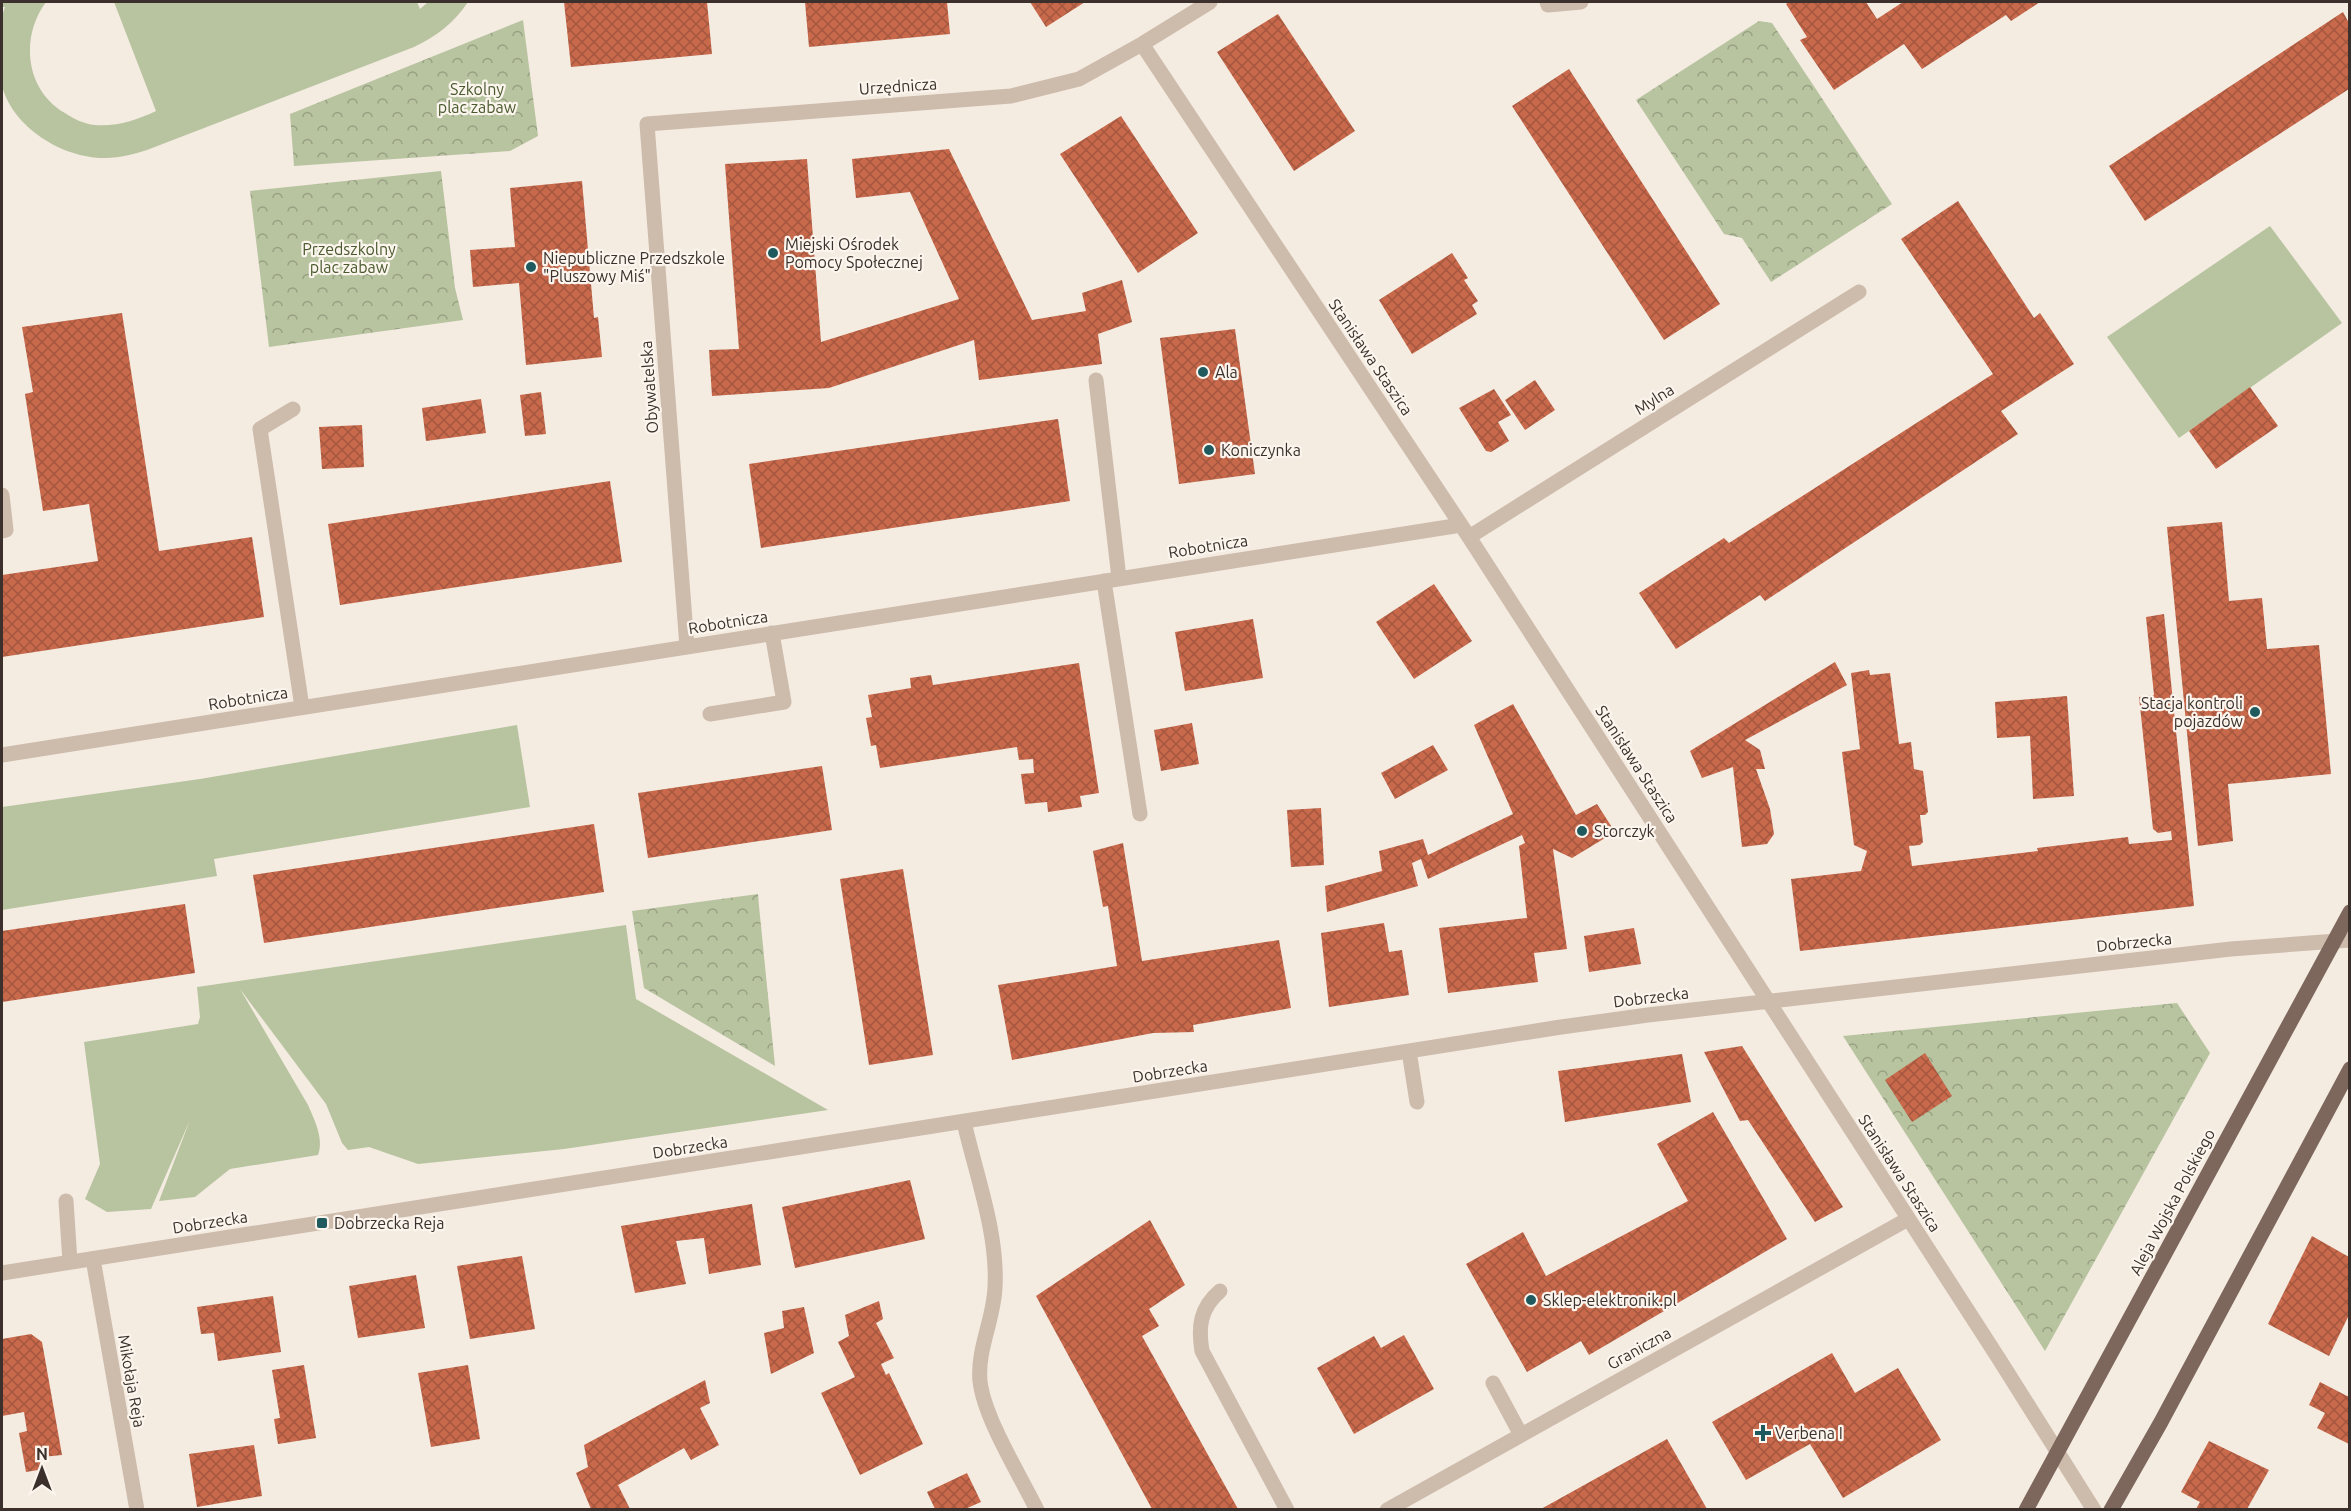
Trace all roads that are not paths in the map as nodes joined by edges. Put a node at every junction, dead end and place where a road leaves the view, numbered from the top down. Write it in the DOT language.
graph roads {
  1 [pos="1210,2"];
  2 [pos="1547,2"];
  3 [pos="1581,2"];
  4 [pos="1142,44"];
  5 [pos="647,124"];
  6 [pos="1858,292"];
  7 [pos="1096,380"];
  8 [pos="293,410"];
  9 [pos="2,495"];
  10 [pos="2,531"];
  11 [pos="1465,531"];
  12 [pos="1112,579"];
  13 [pos="772,633"];
  14 [pos="687,647"];
  15 [pos="302,707"];
  16 [pos="710,714"];
  17 [pos="2,755"];
  18 [pos="1140,814"];
  19 [pos="2349,912"];
  20 [pos="2342,940"];
  21 [pos="1768,1001"];
  22 [pos="1409,1051"];
  23 [pos="2349,1069"];
  24 [pos="1417,1102"];
  25 [pos="963,1122"];
  26 [pos="66,1201"];
  27 [pos="1908,1219"];
  28 [pos="93,1258"];
  29 [pos="70,1262"];
  30 [pos="2,1273"];
  31 [pos="1220,1291"];
  32 [pos="1493,1383"];
  33 [pos="1521,1435"];
  34 [pos="2058,1452"];
  35 [pos="137,1509"];
  36 [pos="1037,1509"];
  37 [pos="1287,1509"];
  38 [pos="1387,1509"];
  39 [pos="2026,1509"];
  40 [pos="2094,1509"];
  41 [pos="2110,1509"];
  1 -- 4 [label="street, Urzędnicza"];
  2 -- 3 [label="street"];
  4 -- 5 [label="street, Urzędnicza"];
  4 -- 11 [label="street, Stanisława Staszica"];
  5 -- 14 [label="street, Obywatelska"];
  6 -- 11 [label="street, Mylna"];
  7 -- 12 [label="street"];
  8 -- 15 [label="street"];
  9 -- 10 [label="street"];
  11 -- 12 [label="street, Robotnicza"];
  11 -- 21 [label="street, Stanisława Staszica"];
  12 -- 13 [label="street, Robotnicza"];
  12 -- 18 [label="street"];
  13 -- 14 [label="street, Robotnicza"];
  13 -- 16 [label="street"];
  14 -- 15 [label="street, Robotnicza"];
  15 -- 17 [label="street, Robotnicza"];
  19 -- 20 [label="main road, Aleja Wojska Polskiego"];
  20 -- 21 [label="street, Dobrzecka"];
  20 -- 34 [label="main road, Aleja Wojska Polskiego"];
  21 -- 22 [label="street, Dobrzecka"];
  21 -- 27 [label="street, Stanisława Staszica"];
  22 -- 24 [label="street"];
  22 -- 25 [label="street, Dobrzecka"];
  23 -- 41 [label="main road"];
  25 -- 28 [label="street, Dobrzecka"];
  25 -- 36 [label="street"];
  26 -- 29 [label="street"];
  27 -- 33 [label="street, Graniczna"];
  27 -- 34 [label="street, Stanisława Staszica"];
  28 -- 29 [label="street, Dobrzecka"];
  28 -- 35 [label="street, Mikołaja Reja"];
  29 -- 30 [label="street, Dobrzecka"];
  31 -- 37 [label="street"];
  32 -- 33 [label="street"];
  33 -- 38 [label="street, Graniczna"];
  34 -- 39 [label="main road, Aleja Wojska Polskiego"];
  34 -- 40 [label="street, Stanisława Staszica"];
}
